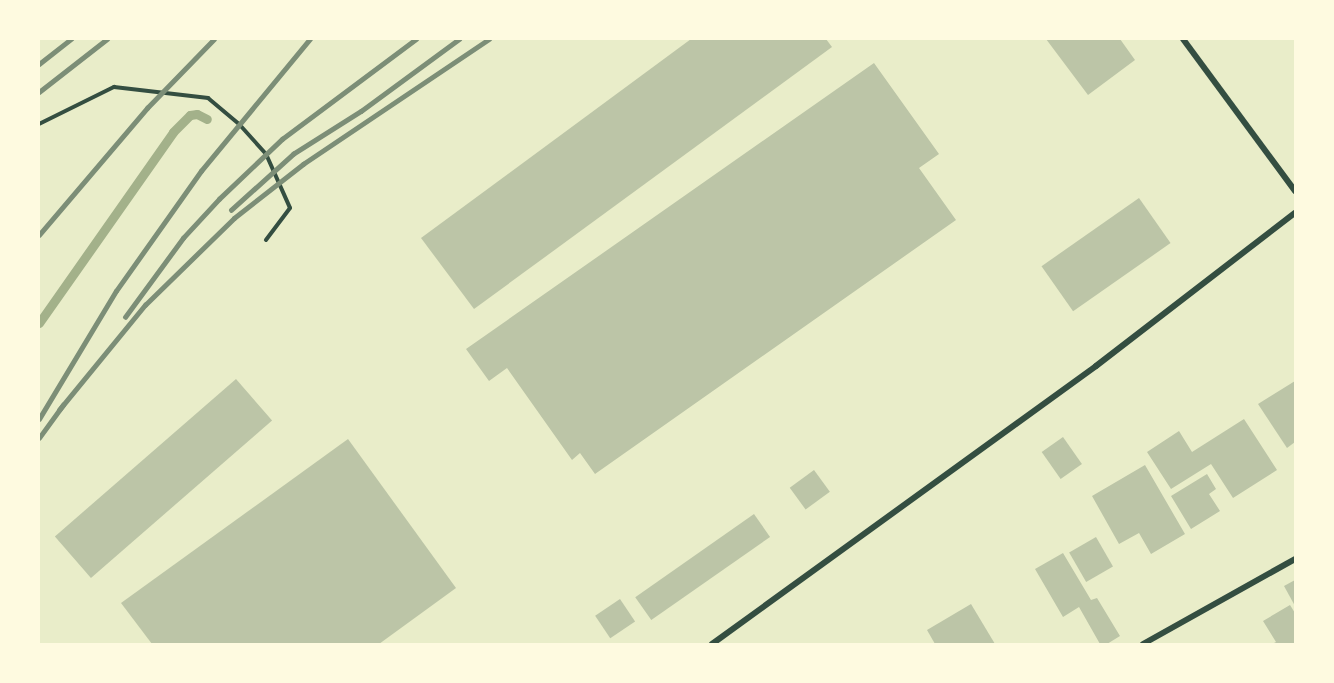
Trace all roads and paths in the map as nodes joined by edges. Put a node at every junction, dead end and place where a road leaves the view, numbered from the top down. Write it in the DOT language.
graph roads {
  1 [pos="1183,39"];
  2 [pos="39,124"];
  3 [pos="1295,191"];
  4 [pos="1295,213"];
  5 [pos="266,240"];
  6 [pos="1295,559"];
  7 [pos="712,644"];
  8 [pos="1143,644"];
  1 -- 3 [label="street"];
  2 -- 5 [label="path"];
  4 -- 7 [label="street"];
  6 -- 8 [label="street"];
}
